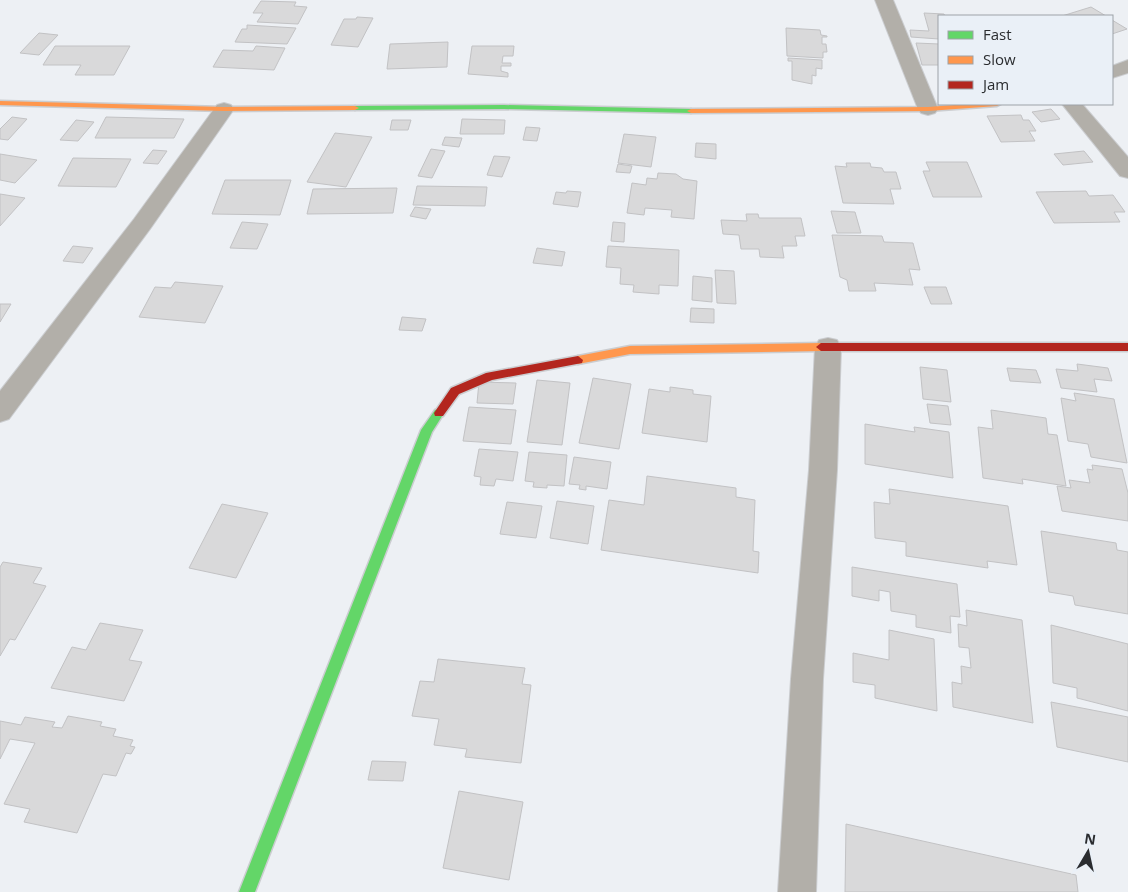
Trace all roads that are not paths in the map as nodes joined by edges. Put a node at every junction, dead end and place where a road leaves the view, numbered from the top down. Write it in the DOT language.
graph roads {
  1 [pos="884,0"];
  2 [pos="1128,66"];
  3 [pos="1113,72"];
  4 [pos="0,103"];
  5 [pos="983,105"];
  6 [pos="1073,105"];
  7 [pos="224,109"];
  8 [pos="928,109"];
  9 [pos="1128,171"];
  10 [pos="828,347"];
  11 [pos="1128,347"];
  12 [pos="0,411"];
  13 [pos="247,892"];
  14 [pos="797,892"];
  1 -- 8 [label="street"];
  2 -- 3 [label="street"];
  4 -- 7 [label="street"];
  5 -- 8 [label="street"];
  6 -- 9 [label="street"];
  7 -- 8 [label="street"];
  7 -- 12 [label="street"];
  10 -- 11 [label="street"];
  10 -- 13 [label="street"];
  10 -- 14 [label="street"];
}
